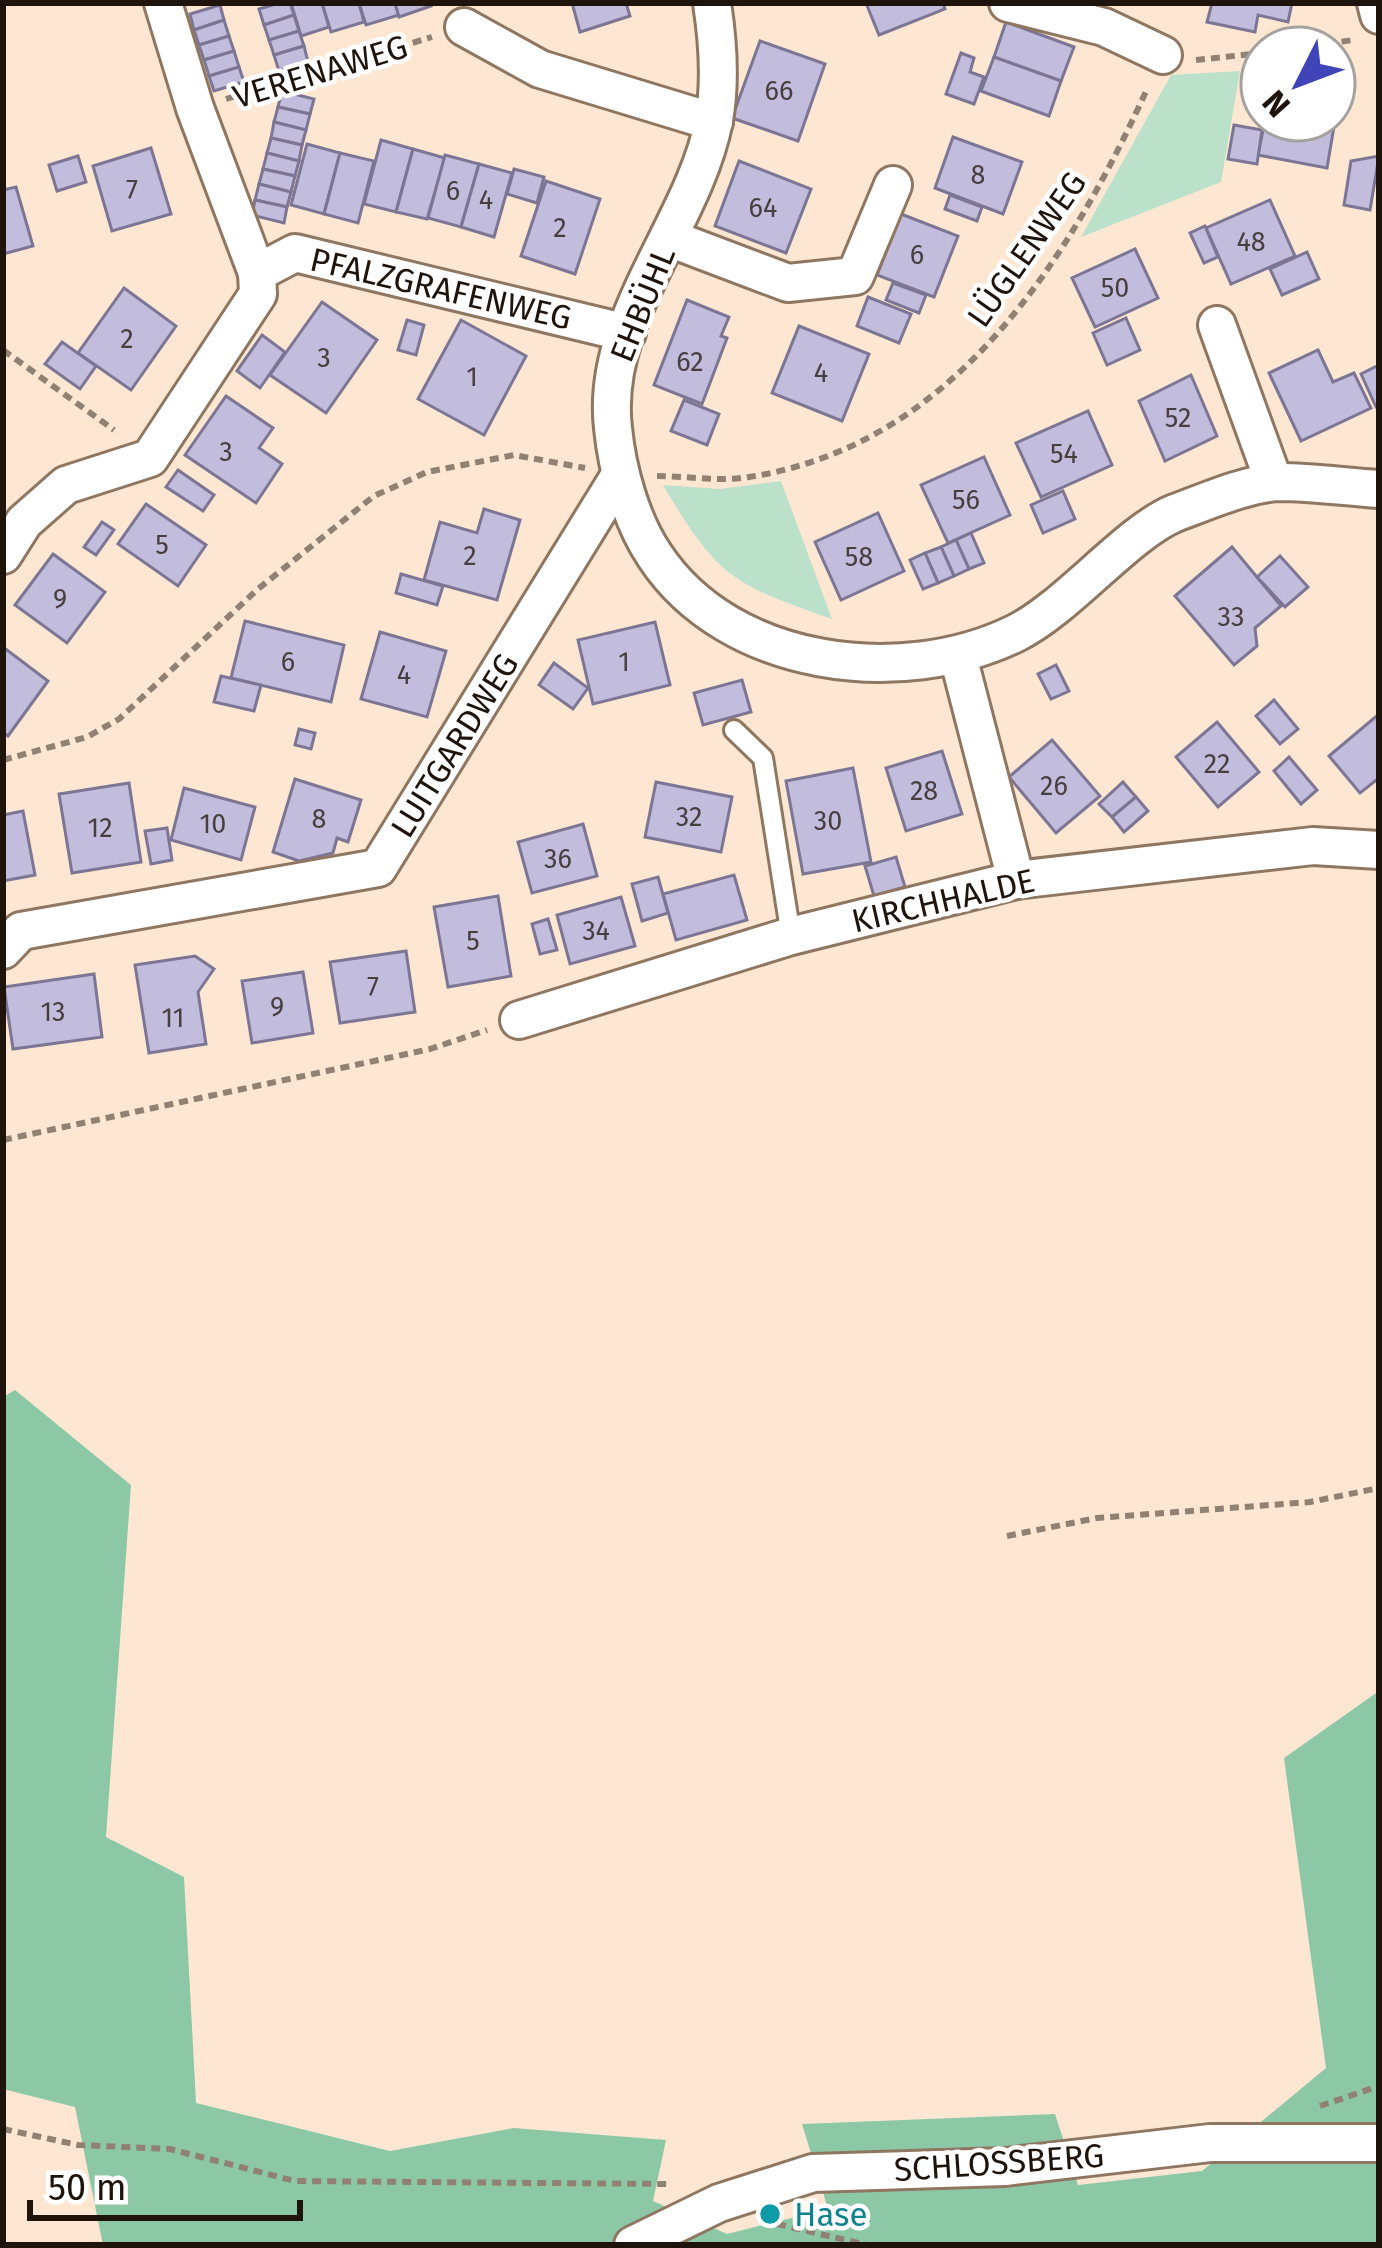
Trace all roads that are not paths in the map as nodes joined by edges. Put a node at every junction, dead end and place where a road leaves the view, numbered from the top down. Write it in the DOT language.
graph roads {
  1 [pos="163,3"];
  2 [pos="712,3"];
  3 [pos="1009,3"];
  4 [pos="464,28"];
  5 [pos="1162,55"];
  6 [pos="714,122"];
  7 [pos="893,185"];
  8 [pos="670,238"];
  9 [pos="257,273"];
  10 [pos="1217,325"];
  11 [pos="627,333"];
  12 [pos="620,475"];
  13 [pos="1274,482"];
  14 [pos="1379,489"];
  15 [pos="3,555"];
  16 [pos="958,656"];
  17 [pos="734,730"];
  18 [pos="1379,850"];
  19 [pos="1016,880"];
  20 [pos="791,936"];
  21 [pos="3,950"];
  22 [pos="519,1020"];
  23 [pos="1379,2143"];
  24 [pos="633,2245"];
  1 -- 9 [label="street"];
  2 -- 6 [label="street, EHBÜHL"];
  3 -- 5 [label="street"];
  4 -- 6 [label="street"];
  6 -- 8 [label="street, EHBÜHL"];
  7 -- 8 [label="street"];
  8 -- 11 [label="street, EHBÜHL"];
  9 -- 11 [label="street, PFALZGRAFENWEG"];
  9 -- 15 [label="street"];
  10 -- 13 [label="street"];
  11 -- 12 [label="street, EHBÜHL"];
  12 -- 16 [label="street, EHBÜHL"];
  12 -- 21 [label="street, LUITGARDWEG"];
  13 -- 14 [label="street, EHBÜHL"];
  13 -- 16 [label="street, EHBÜHL"];
  16 -- 19 [label="street"];
  17 -- 20 [label="lane"];
  18 -- 19 [label="street, KIRCHHALDE"];
  19 -- 20 [label="street, KIRCHHALDE"];
  20 -- 22 [label="street, KIRCHHALDE"];
  23 -- 24 [label="street, SCHLOSSBERG"];
}
